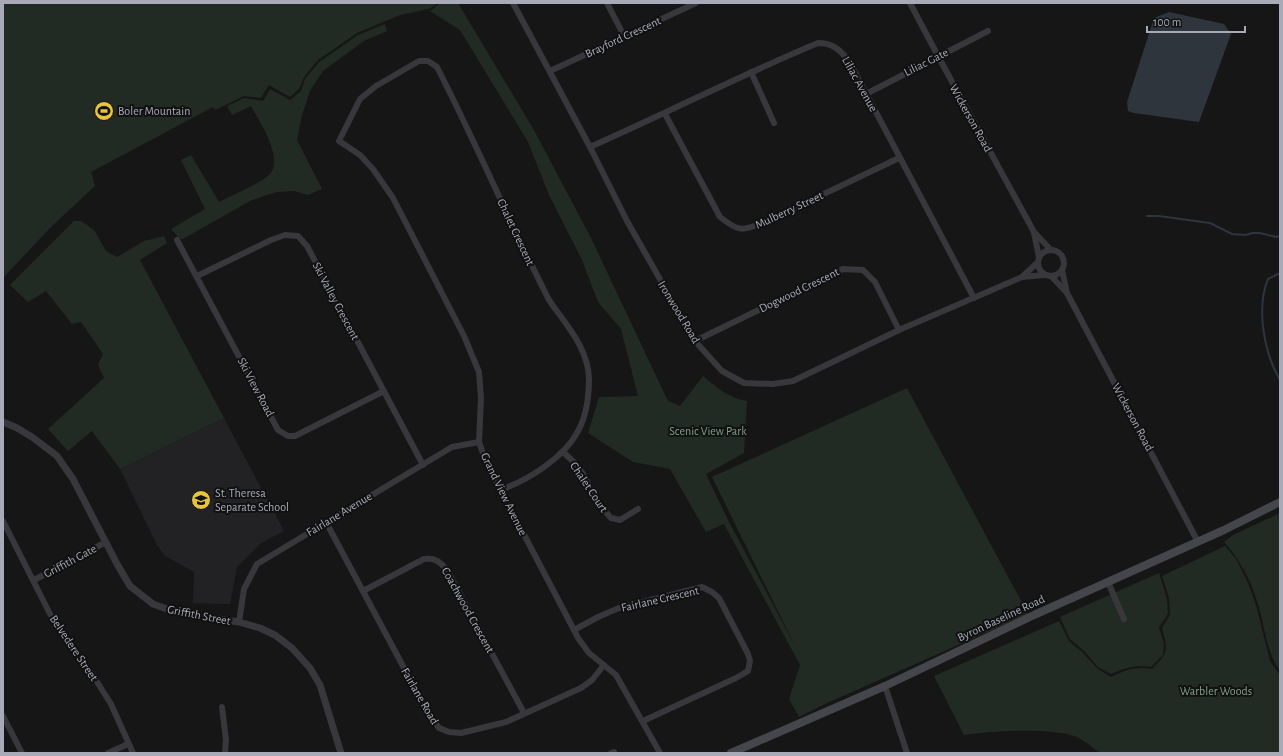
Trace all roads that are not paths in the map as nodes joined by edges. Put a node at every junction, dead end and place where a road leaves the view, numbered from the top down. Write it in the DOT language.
graph roads {
  1 [pos="513,3"];
  2 [pos="607,3"];
  3 [pos="696,3"];
  4 [pos="910,3"];
  5 [pos="988,31"];
  6 [pos="624,36"];
  7 [pos="938,56"];
  8 [pos="550,71"];
  9 [pos="750,72"];
  10 [pos="866,94"];
  11 [pos="665,114"];
  12 [pos="774,123"];
  13 [pos="339,141"];
  14 [pos="590,147"];
  15 [pos="899,158"];
  16 [pos="1034,232"];
  17 [pos="177,240"];
  18 [pos="1051,250"];
  19 [pos="1038,260"];
  20 [pos="1062,270"];
  21 [pos="197,276"];
  22 [pos="1047,276"];
  23 [pos="1022,277"];
  24 [pos="1067,292"];
  25 [pos="974,298"];
  26 [pos="899,330"];
  27 [pos="695,341"];
  28 [pos="384,391"];
  29 [pos="3,422"];
  30 [pos="479,442"];
  31 [pos="563,452"];
  32 [pos="423,465"];
  33 [pos="500,490"];
  34 [pos="1280,502"];
  35 [pos="638,509"];
  36 [pos="3,521"];
  37 [pos="326,522"];
  38 [pos="106,542"];
  39 [pos="1198,542"];
  40 [pos="34,580"];
  41 [pos="1108,582"];
  42 [pos="363,591"];
  43 [pos="1124,619"];
  44 [pos="240,622"];
  45 [pos="574,630"];
  46 [pos="604,665"];
  47 [pos="885,686"];
  48 [pos="222,707"];
  49 [pos="524,713"];
  50 [pos="3,716"];
  51 [pos="643,722"];
  52 [pos="128,744"];
  53 [pos="22,753"];
  54 [pos="108,753"];
  55 [pos="133,753"];
  56 [pos="225,753"];
  57 [pos="341,753"];
  58 [pos="660,753"];
  59 [pos="731,753"];
  60 [pos="907,753"];
  1 -- 8 [label="street, Ironwood Road"];
  2 -- 6 [label="street"];
  3 -- 6 [label="street, Brayford Crescent"];
  4 -- 7 [label="street, Wickerson Road"];
  5 -- 7 [label="street, Liliac Gate"];
  6 -- 8 [label="street, Brayford Crescent"];
  7 -- 10 [label="street, Liliac Gate"];
  7 -- 16 [label="street, Wickerson Road"];
  8 -- 14 [label="street, Ironwood Road"];
  9 -- 10 [label="street, Liliac Avenue"];
  9 -- 11 [label="street, Liliac Avenue"];
  9 -- 12 [label="street"];
  10 -- 15 [label="street, Liliac Avenue"];
  11 -- 14 [label="street, Liliac Avenue"];
  11 -- 15 [label="street, Mulberry Street"];
  13 -- 30 [label="street, Grand View Avenue"];
  13 -- 31 [label="street, Chalet Crescent"];
  14 -- 27 [label="street, Ironwood Road"];
  15 -- 25 [label="street, Liliac Avenue"];
  16 -- 18 [label="street, Wickerson Road"];
  16 -- 19 [label="street, Wickerson Road"];
  17 -- 21 [label="street, Ski View Road"];
  18 -- 19 [label="street"];
  18 -- 20 [label="street"];
  19 -- 22 [label="street"];
  19 -- 23 [label="street, Ironwood Road"];
  20 -- 22 [label="street"];
  20 -- 24 [label="street, Wickerson Road"];
  21 -- 28 [label="street, Ski Valley Crescent"];
  21 -- 28 [label="street, Ski View Road"];
  22 -- 23 [label="street, Ironwood Road"];
  22 -- 24 [label="street, Wickerson Road"];
  23 -- 25 [label="street, Ironwood Road"];
  24 -- 39 [label="street, Wickerson Road"];
  25 -- 26 [label="street, Ironwood Road"];
  26 -- 27 [label="street, Ironwood Road"];
  26 -- 27 [label="street, Dogwood Crescent"];
  28 -- 32 [label="street, Ski Valley Crescent"];
  29 -- 38 [label="street, Griffith Street"];
  30 -- 32 [label="street, Fairlane Avenue"];
  30 -- 33 [label="street, Grand View Avenue"];
  31 -- 33 [label="street, Chalet Crescent"];
  31 -- 35 [label="street, Chalet Court"];
  32 -- 37 [label="street, Fairlane Avenue"];
  33 -- 45 [label="street, Grand View Avenue"];
  34 -- 39 [label="main road, Byron Baseline Road"];
  36 -- 40 [label="street, Belvedere Street"];
  37 -- 42 [label="street, Fairlane Road"];
  37 -- 44 [label="street, Fairlane Avenue"];
  38 -- 40 [label="street, Griffith Gate"];
  38 -- 44 [label="street, Griffith Street"];
  39 -- 41 [label="main road, Byron Baseline Road"];
  40 -- 52 [label="street, Belvedere Street"];
  41 -- 43 [label="street"];
  41 -- 47 [label="main road, Byron Baseline Road"];
  42 -- 49 [label="street, Fairlane Road"];
  42 -- 49 [label="street, Coachwood Crescent"];
  44 -- 57 [label="street, Griffith Street"];
  45 -- 46 [label="street, Grand View Avenue"];
  45 -- 51 [label="street, Fairlane Crescent"];
  46 -- 49 [label="street, Fairlane Road"];
  46 -- 51 [label="street, Grand View Avenue"];
  47 -- 59 [label="main road, Byron Baseline Road"];
  47 -- 60 [label="street"];
  48 -- 56 [label="street"];
  50 -- 53 [label="street"];
  51 -- 58 [label="street, Grand View Avenue"];
  52 -- 54 [label="street"];
  52 -- 55 [label="street, Belvedere Street"];
}
